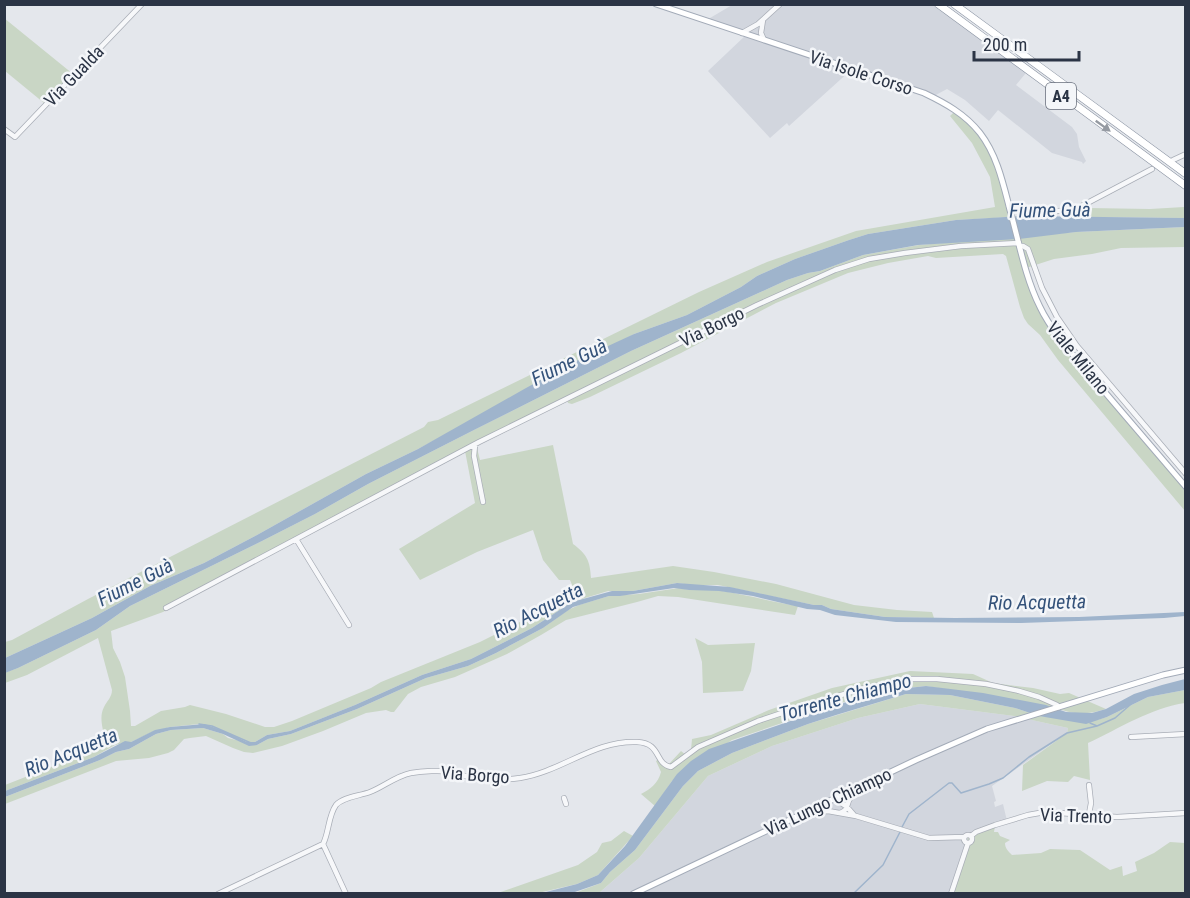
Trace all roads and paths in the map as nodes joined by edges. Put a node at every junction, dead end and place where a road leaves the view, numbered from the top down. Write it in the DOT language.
graph roads {
  1 [pos="142,4"];
  2 [pos="656,4"];
  3 [pos="780,4"];
  4 [pos="938,4"];
  5 [pos="954,4"];
  6 [pos="683,6"];
  7 [pos="681,13"];
  8 [pos="763,20"];
  9 [pos="761,27"];
  10 [pos="752,28"];
  11 [pos="740,33"];
  12 [pos="752,37"];
  13 [pos="766,42"];
  14 [pos="4,129"];
  15 [pos="1185,154"];
  16 [pos="1173,160"];
  17 [pos="1152,169"];
  18 [pos="1185,174"];
  19 [pos="1185,186"];
  20 [pos="1009,207"];
  21 [pos="1019,243"];
  22 [pos="475,445"];
  23 [pos="1185,474"];
  24 [pos="1185,487"];
  25 [pos="483,502"];
  26 [pos="296,539"];
  27 [pos="166,608"];
  28 [pos="350,626"];
  29 [pos="1185,670"];
  30 [pos="1059,707"];
  31 [pos="1185,734"];
  32 [pos="1131,737"];
  33 [pos="1089,785"];
  34 [pos="861,786"];
  35 [pos="564,798"];
  36 [pos="835,799"];
  37 [pos="566,804"];
  38 [pos="847,807"];
  39 [pos="809,812"];
  40 [pos="840,813"];
  41 [pos="1185,813"];
  42 [pos="1089,814"];
  43 [pos="856,816"];
  44 [pos="968,839"];
  45 [pos="323,844"];
  46 [pos="218,894"];
  47 [pos="346,894"];
  48 [pos="633,894"];
  49 [pos="951,894"];
  1 -- 14 [label="street, Via Gualda"];
  2 -- 7 [label="main road, Via Isole Corso"];
  3 -- 8 [label="street"];
  4 -- 19 [label="highway, A4, one-way"];
  5 -- 18 [label="highway, A4"];
  6 -- 7 [label="street"];
  7 -- 11 [label="main road, Via Isole Corso"];
  8 -- 9 [label="street"];
  8 -- 10 [label="street"];
  9 -- 12 [label="street"];
  9 -- 13 [label="street"];
  10 -- 11 [label="street"];
  10 -- 12 [label="street"];
  11 -- 12 [label="main road, Via Isole Corso"];
  12 -- 13 [label="main road, Via Isole Corso"];
  13 -- 20 [label="main road, Via Isole Corso"];
  15 -- 16 [label="street"];
  17 -- 20 [label="street"];
  20 -- 21 [label="main road, Viale Milano"];
  21 -- 22 [label="street, Via Borgo"];
  21 -- 23 [label="street"];
  21 -- 24 [label="main road, Viale Milano"];
  22 -- 25 [label="street"];
  22 -- 26 [label="street, Via Borgo"];
  26 -- 27 [label="street, Via Borgo"];
  26 -- 28 [label="street"];
  29 -- 30 [label="main road"];
  30 -- 34 [label="main road, Via Lungo Chiampo"];
  30 -- 45 [label="street, Via Borgo"];
  31 -- 32 [label="street"];
  33 -- 42 [label="street"];
  34 -- 36 [label="main road, Via Lungo Chiampo"];
  34 -- 38 [label="street"];
  35 -- 37 [label="street"];
  36 -- 38 [label="street, Via Trento"];
  36 -- 39 [label="main road, Via Lungo Chiampo"];
  36 -- 40 [label="street"];
  38 -- 40 [label="street"];
  38 -- 43 [label="street, Via Trento"];
  39 -- 40 [label="street, Via Trento"];
  39 -- 48 [label="main road, Via Lungo Chiampo"];
  40 -- 43 [label="street, Via Trento"];
  41 -- 42 [label="street, Via Trento"];
  42 -- 44 [label="street, Via Trento"];
  43 -- 44 [label="street, Via Trento"];
  44 -- 49 [label="street"];
  45 -- 46 [label="street"];
  45 -- 47 [label="street"];
}
